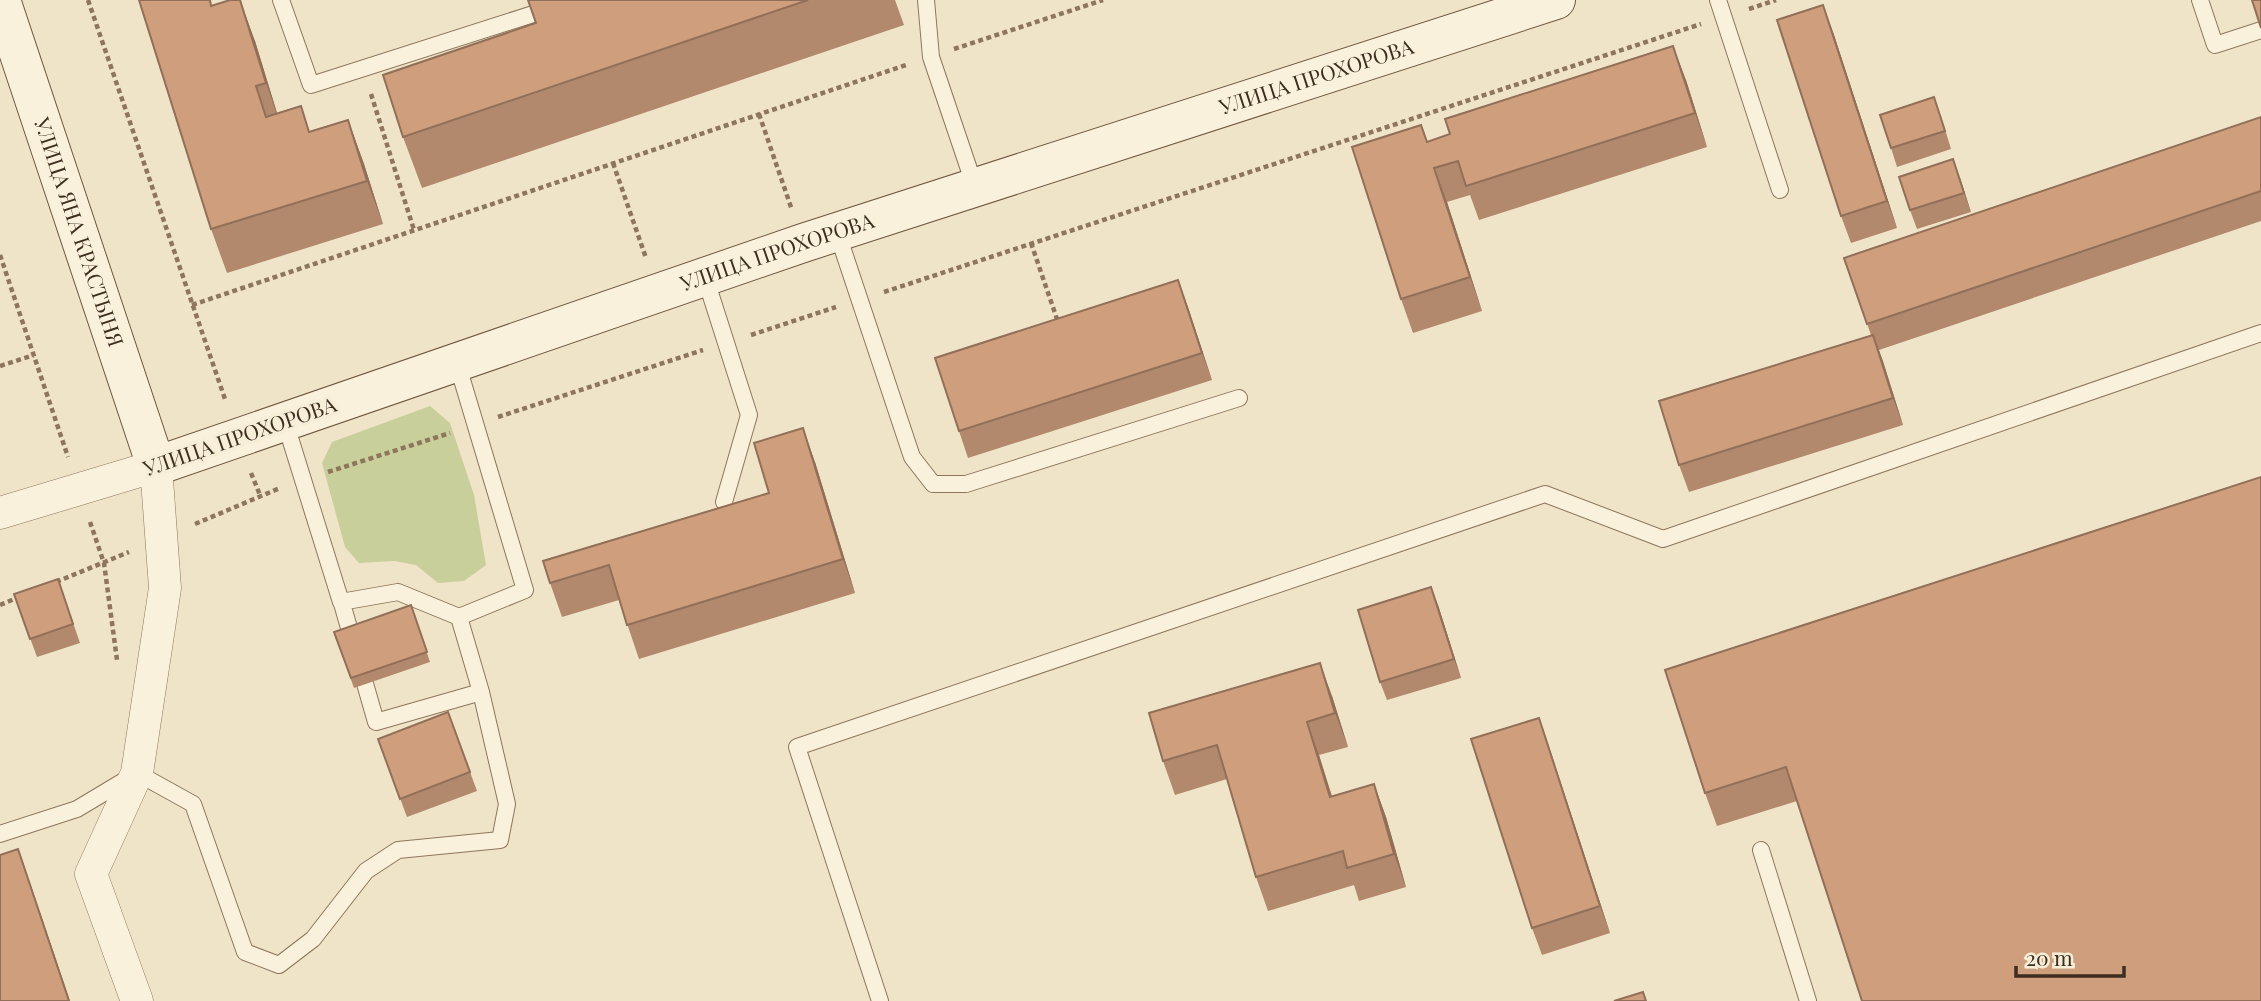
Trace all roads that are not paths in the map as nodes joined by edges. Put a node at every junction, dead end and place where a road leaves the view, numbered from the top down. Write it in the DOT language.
graph roads {
  1 [pos="1,0"];
  2 [pos="281,0"];
  3 [pos="577,0"];
  4 [pos="926,0"];
  5 [pos="1556,0"];
  6 [pos="1718,0"];
  7 [pos="2200,0"];
  8 [pos="2261,30"];
  9 [pos="975,187"];
  10 [pos="1780,190"];
  11 [pos="820,238"];
  12 [pos="705,277"];
  13 [pos="2261,334"];
  14 [pos="457,363"];
  15 [pos="1239,398"];
  16 [pos="285,422"];
  17 [pos="156,466"];
  18 [pos="724,502"];
  19 [pos="0,513"];
  20 [pos="341,600"];
  21 [pos="459,617"];
  22 [pos="481,692"];
  23 [pos="137,773"];
  24 [pos="0,834"];
  25 [pos="1761,850"];
  26 [pos="137,1001"];
  27 [pos="880,1001"];
  28 [pos="1808,1001"];
  1 -- 17 [label="street, УЛИЦА ЯНА КРАСТЫНЯ"];
  2 -- 3 [label="lane"];
  4 -- 9 [label="lane"];
  5 -- 9 [label="street, УЛИЦА ПРОХОРОВА"];
  6 -- 10 [label="lane"];
  7 -- 8 [label="lane"];
  9 -- 11 [label="street, УЛИЦА ПРОХОРОВА"];
  11 -- 12 [label="street, УЛИЦА ПРОХОРОВА"];
  11 -- 15 [label="lane"];
  12 -- 14 [label="street, УЛИЦА ПРОХОРОВА"];
  12 -- 18 [label="lane"];
  13 -- 27 [label="lane"];
  14 -- 16 [label="street, УЛИЦА ПРОХОРОВА"];
  14 -- 21 [label="lane"];
  16 -- 17 [label="street, УЛИЦА ПРОХОРОВА"];
  16 -- 20 [label="lane"];
  17 -- 19 [label="street, УЛИЦА ПРОХОРОВА"];
  17 -- 23 [label="street"];
  20 -- 21 [label="lane"];
  20 -- 22 [label="lane"];
  21 -- 22 [label="lane"];
  22 -- 23 [label="lane"];
  23 -- 24 [label="lane"];
  23 -- 26 [label="street"];
  25 -- 28 [label="lane"];
}
